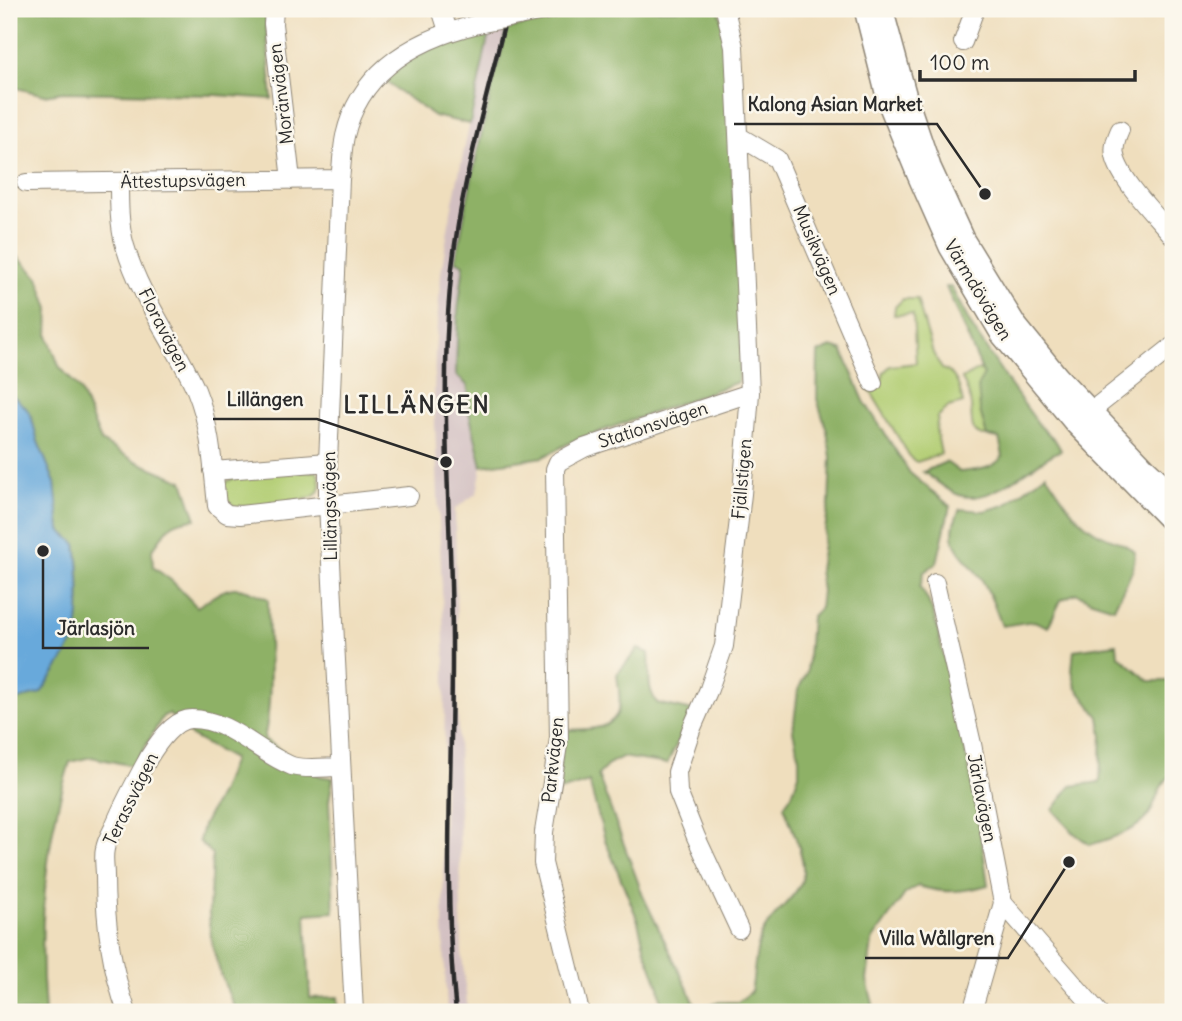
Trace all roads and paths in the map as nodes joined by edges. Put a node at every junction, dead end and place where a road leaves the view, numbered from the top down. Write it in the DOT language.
graph roads {
  1 [pos="274,9"];
  2 [pos="441,9"];
  3 [pos="554,9"];
  4 [pos="725,9"];
  5 [pos="865,9"];
  6 [pos="882,9"];
  7 [pos="975,9"];
  8 [pos="448,31"];
  9 [pos="963,42"];
  10 [pos="1119,130"];
  11 [pos="740,136"];
  12 [pos="340,179"];
  13 [pos="291,180"];
  14 [pos="119,182"];
  15 [pos="26,183"];
  16 [pos="1173,236"];
  17 [pos="1173,345"];
  18 [pos="873,383"];
  19 [pos="750,393"];
  20 [pos="1083,418"];
  21 [pos="328,462"];
  22 [pos="558,462"];
  23 [pos="214,474"];
  24 [pos="1173,494"];
  25 [pos="409,496"];
  26 [pos="328,504"];
  27 [pos="1173,523"];
  28 [pos="935,583"];
  29 [pos="340,767"];
  30 [pos="1003,903"];
  31 [pos="738,929"];
  32 [pos="127,1012"];
  33 [pos="354,1012"];
  34 [pos="580,1012"];
  35 [pos="972,1012"];
  36 [pos="1097,1012"];
  1 -- 13 [label="street, Moränvägen"];
  2 -- 8 [label="street"];
  3 -- 8 [label="street, Lillängsvägen, bridge"];
  4 -- 11 [label="street, Fjällstigen"];
  5 -- 20 [label="main road, Värmdövägen"];
  6 -- 20 [label="main road, Värmdövägen"];
  7 -- 9 [label="street"];
  8 -- 12 [label="street, Lillängsvägen"];
  10 -- 16 [label="street"];
  11 -- 18 [label="street, Musikvägen"];
  11 -- 19 [label="street, Fjällstigen"];
  12 -- 13 [label="street, Ättestupsvägen"];
  12 -- 21 [label="street, Lillängsvägen"];
  13 -- 14 [label="street, Ättestupsvägen"];
  14 -- 15 [label="street, Ättestupsvägen"];
  14 -- 23 [label="street, Floravägen"];
  17 -- 20 [label="street"];
  19 -- 22 [label="street, Stationsvägen"];
  19 -- 31 [label="street, Fjällstigen"];
  20 -- 24 [label="main road, Värmdövägen"];
  20 -- 27 [label="main road, Värmdövägen"];
  21 -- 23 [label="street"];
  21 -- 26 [label="street, Lillängsvägen"];
  22 -- 34 [label="street, Parkvägen"];
  23 -- 26 [label="street, Floravägen"];
  25 -- 26 [label="street, Floravägen"];
  26 -- 29 [label="street, Lillängsvägen"];
  28 -- 30 [label="street, Järlavägen"];
  29 -- 32 [label="street, Terassvägen"];
  29 -- 33 [label="street, Lillängsvägen"];
  30 -- 35 [label="street, Järlavägen"];
  30 -- 36 [label="street"];
}
